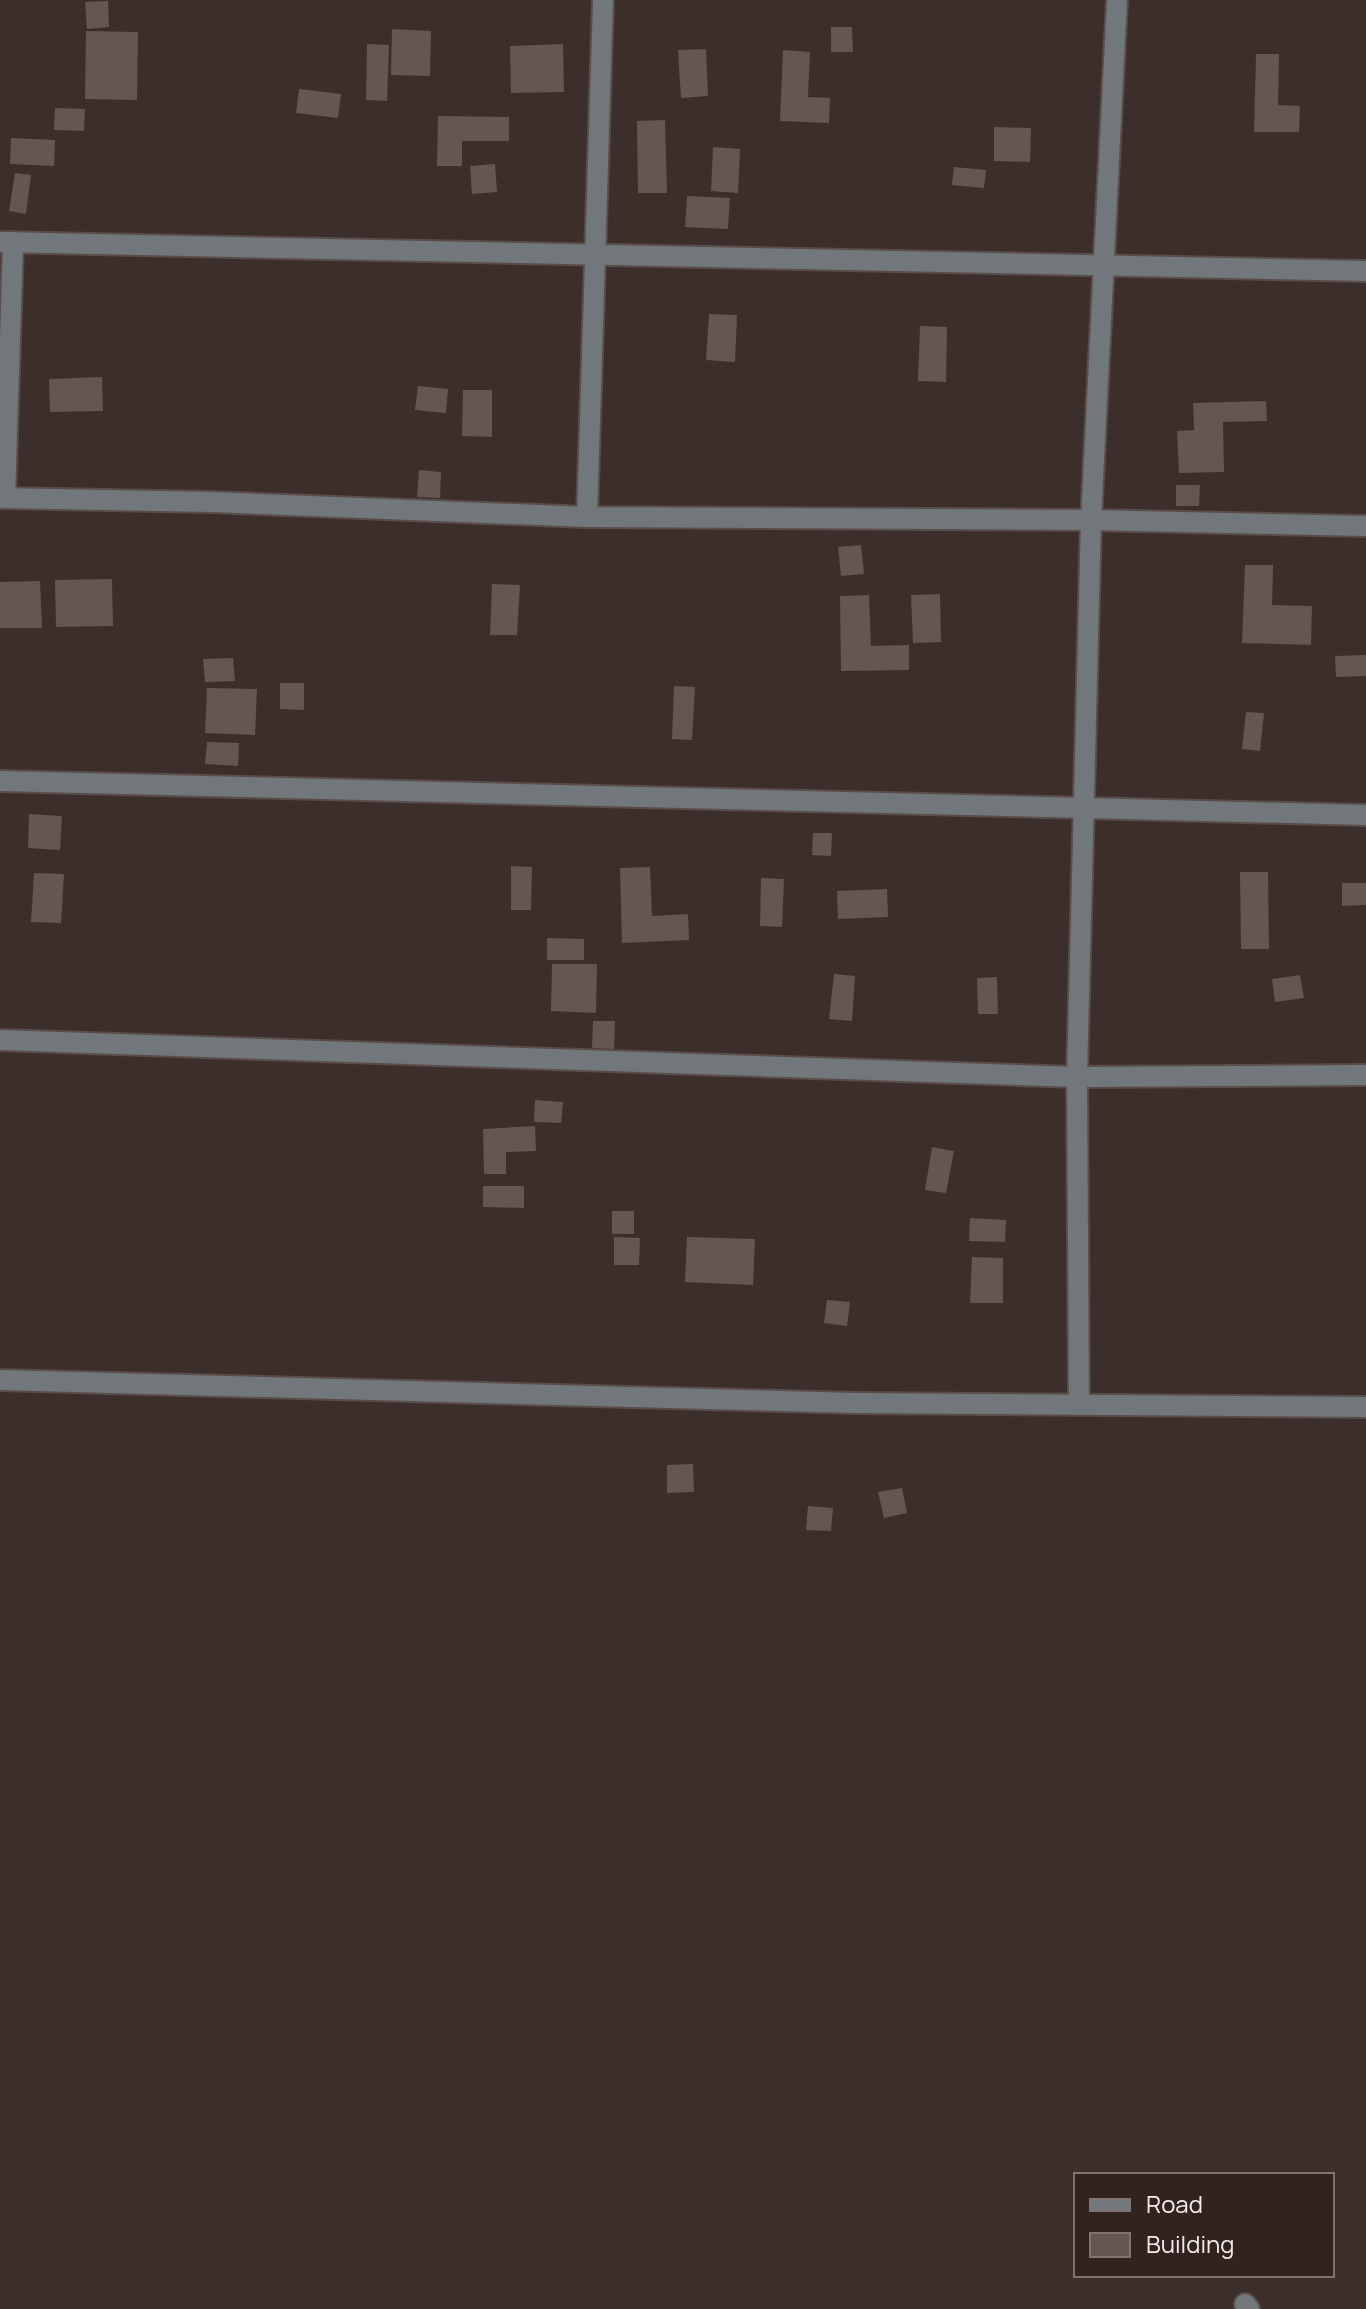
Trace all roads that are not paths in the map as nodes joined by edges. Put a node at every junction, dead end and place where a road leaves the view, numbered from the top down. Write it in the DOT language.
graph roads {
  1 [pos="603,0"];
  2 [pos="1117,0"];
  3 [pos="6,242"];
  4 [pos="595,254"];
  5 [pos="1105,265"];
  6 [pos="1366,271"];
  7 [pos="3,498"];
  8 [pos="587,517"];
  9 [pos="1091,520"];
  10 [pos="1366,526"];
  11 [pos="0,781"];
  12 [pos="1085,809"];
  13 [pos="1366,815"];
  14 [pos="0,1040"];
  15 [pos="1366,1075"];
  16 [pos="1077,1077"];
  17 [pos="0,1380"];
  18 [pos="1079,1405"];
  19 [pos="1366,1407"];
  1 -- 4 [label="street"];
  2 -- 5 [label="street"];
  3 -- 4 [label="street"];
  3 -- 7 [label="street"];
  4 -- 5 [label="street"];
  4 -- 8 [label="street"];
  5 -- 6 [label="street"];
  5 -- 9 [label="street"];
  7 -- 8 [label="street"];
  8 -- 9 [label="street"];
  9 -- 10 [label="street"];
  9 -- 12 [label="street"];
  11 -- 12 [label="street"];
  12 -- 13 [label="street"];
  12 -- 16 [label="street"];
  14 -- 16 [label="street"];
  15 -- 16 [label="street"];
  16 -- 18 [label="street"];
  17 -- 18 [label="street"];
  18 -- 19 [label="street"];
}
